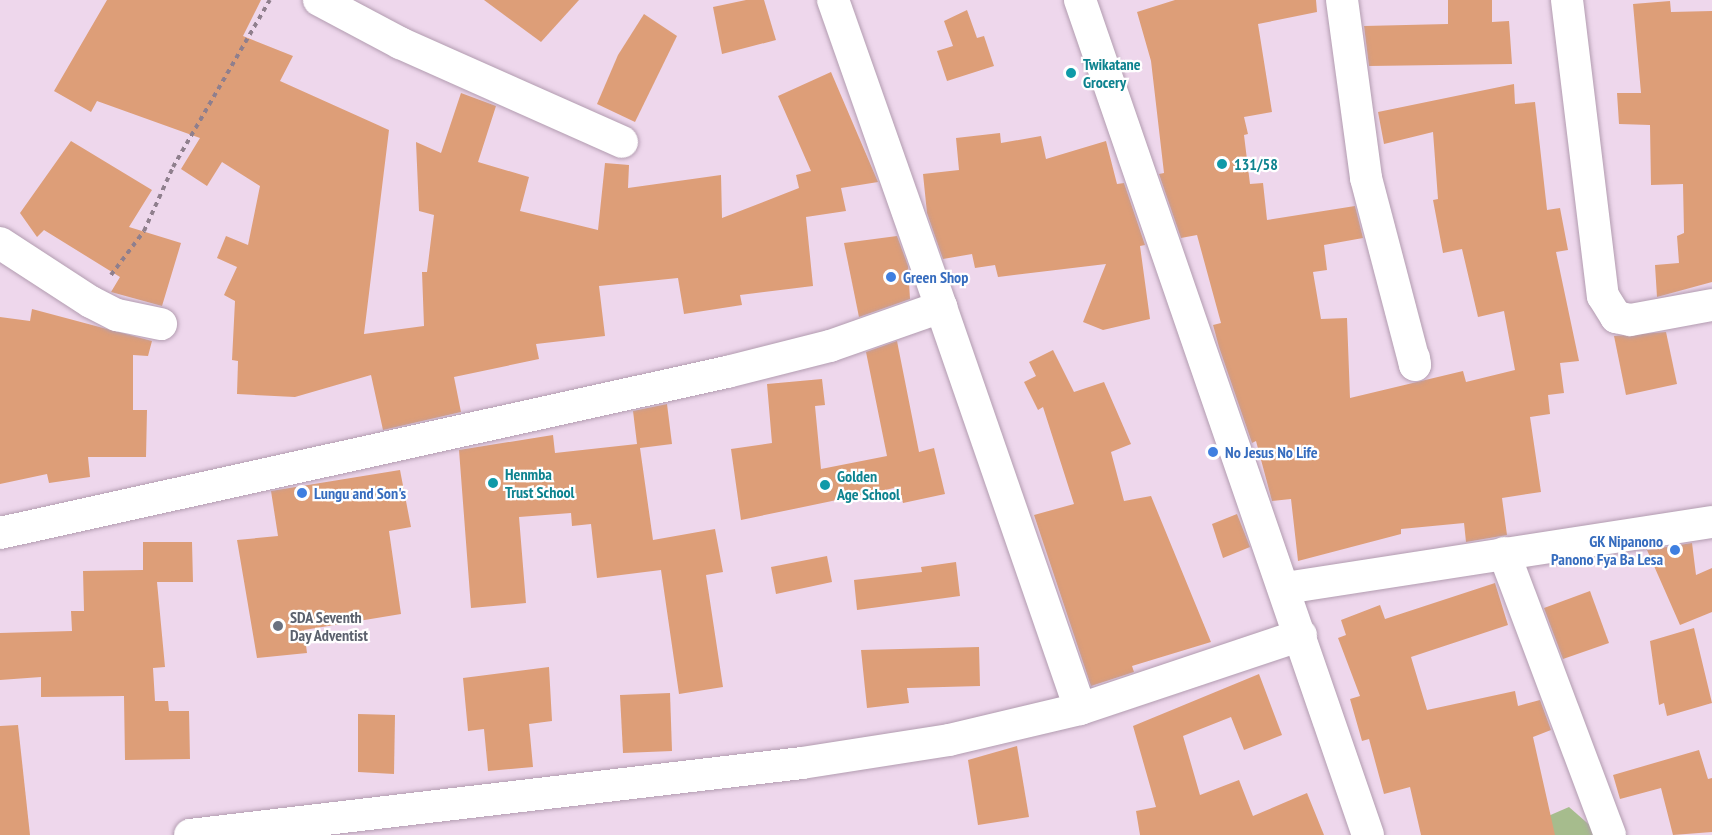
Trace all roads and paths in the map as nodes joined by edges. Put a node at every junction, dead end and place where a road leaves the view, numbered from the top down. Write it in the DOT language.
graph roads {
  1 [pos="270,0"];
  2 [pos="319,0"];
  3 [pos="833,0"];
  4 [pos="1080,0"];
  5 [pos="1342,0"];
  6 [pos="1567,0"];
  7 [pos="622,142"];
  8 [pos="0,243"];
  9 [pos="91,302"];
  10 [pos="1712,305"];
  11 [pos="941,307"];
  12 [pos="161,324"];
  13 [pos="1414,358"];
  14 [pos="1712,522"];
  15 [pos="0,533"];
  16 [pos="1504,553"];
  17 [pos="1285,588"];
  18 [pos="1301,635"];
  19 [pos="1080,709"];
  20 [pos="190,835"];
  21 [pos="1368,835"];
  22 [pos="1610,835"];
  1 -- 9 [label="path"];
  2 -- 7 [label="street"];
  3 -- 11 [label="street"];
  4 -- 17 [label="street"];
  5 -- 13 [label="street"];
  6 -- 10 [label="street"];
  8 -- 9 [label="street"];
  9 -- 12 [label="street"];
  11 -- 15 [label="street"];
  11 -- 19 [label="street"];
  14 -- 16 [label="street"];
  16 -- 17 [label="street"];
  16 -- 22 [label="street"];
  17 -- 18 [label="street"];
  18 -- 19 [label="street"];
  18 -- 21 [label="street"];
  19 -- 20 [label="street"];
}
